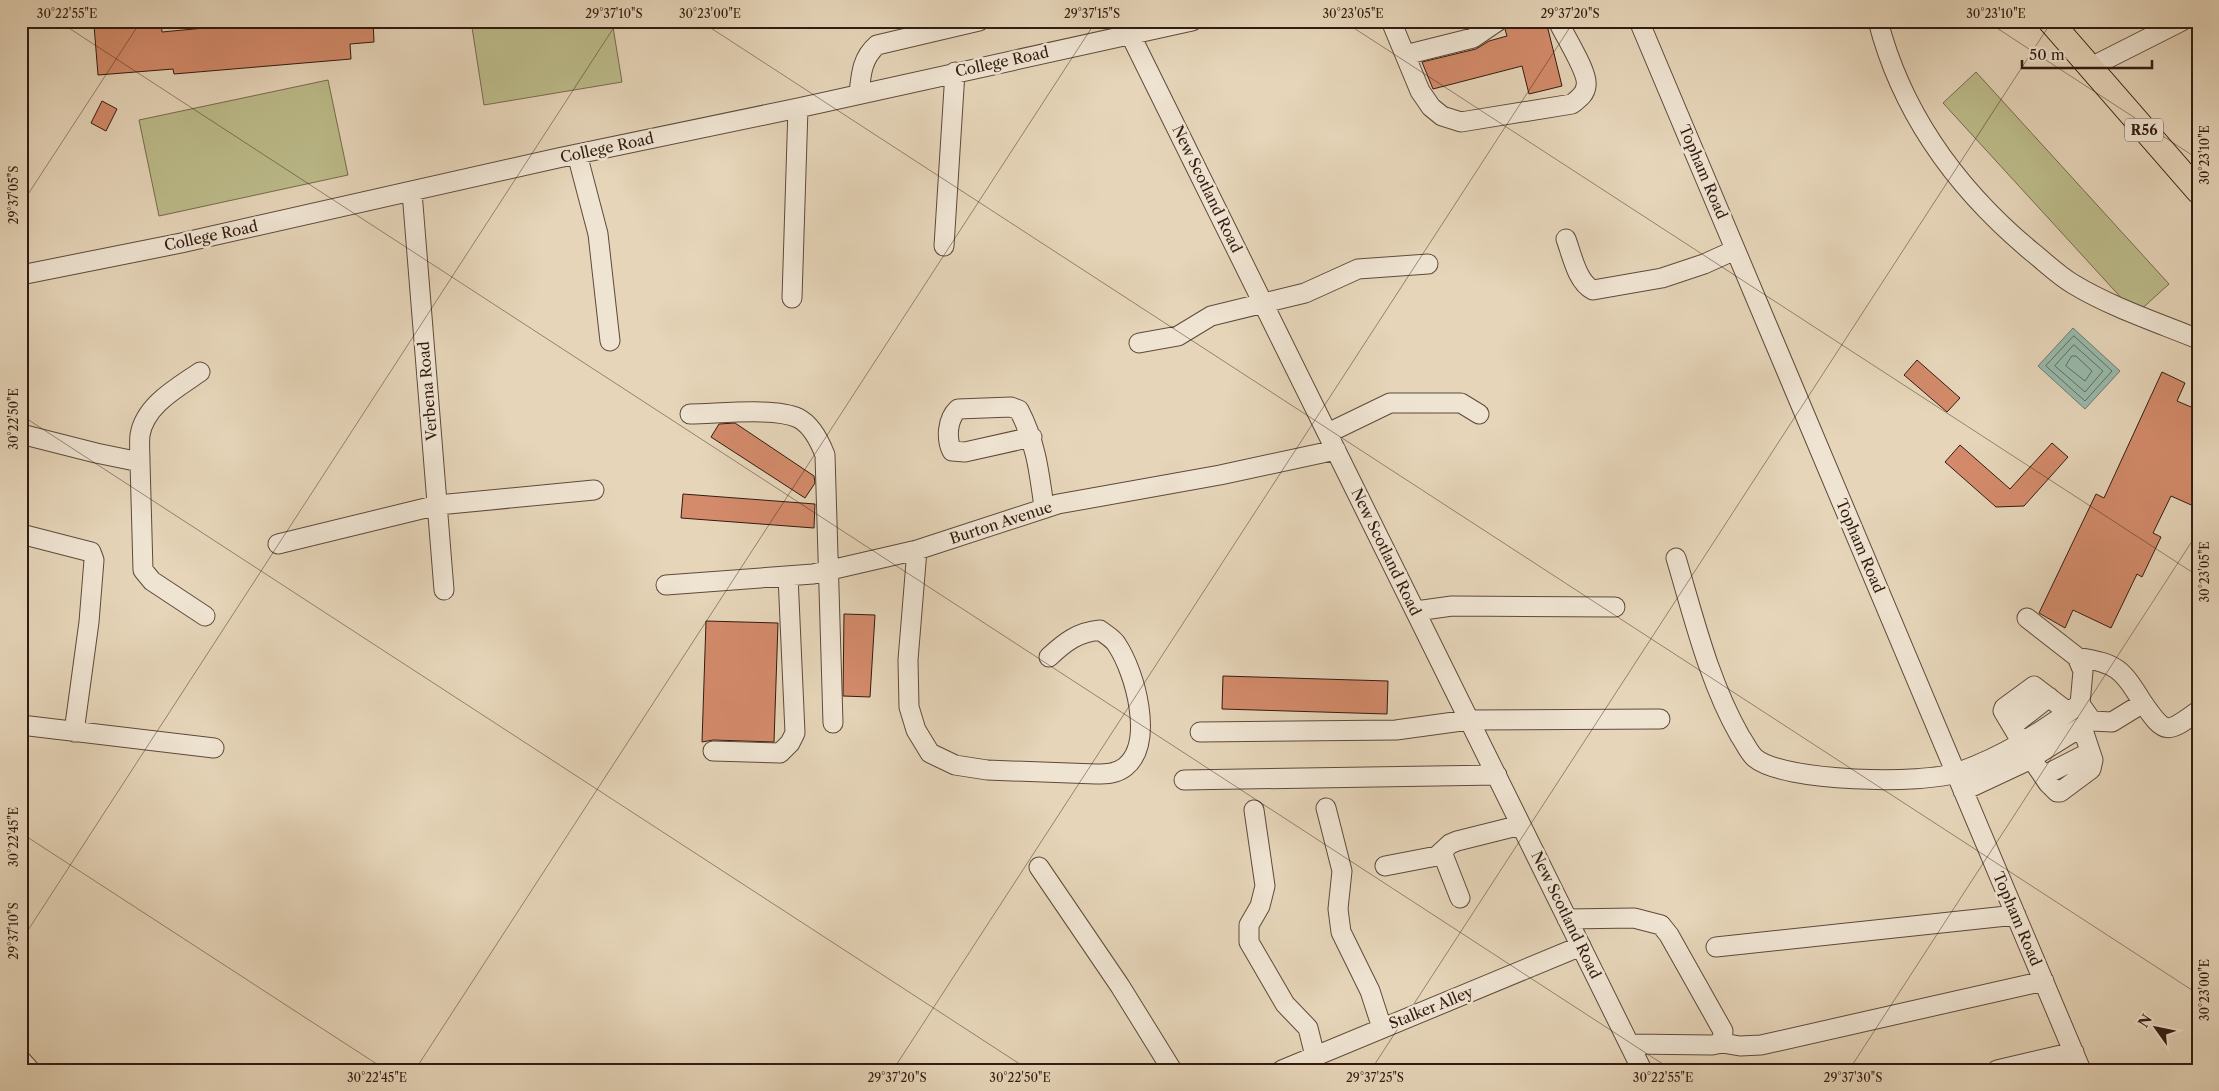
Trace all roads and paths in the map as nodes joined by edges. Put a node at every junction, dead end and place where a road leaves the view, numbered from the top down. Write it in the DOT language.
graph roads {
  1 [pos="979,21"];
  2 [pos="1192,21"];
  3 [pos="1391,21"];
  4 [pos="1498,21"];
  5 [pos="1558,21"];
  6 [pos="1639,21"];
  7 [pos="1878,21"];
  8 [pos="2050,21"];
  9 [pos="2064,21"];
  10 [pos="2182,21"];
  11 [pos="1130,34"];
  12 [pos="1405,55"];
  13 [pos="2095,65"];
  14 [pos="955,72"];
  15 [pos="859,94"];
  16 [pos="798,108"];
  17 [pos="577,154"];
  18 [pos="2198,170"];
  19 [pos="2198,191"];
  20 [pos="412,192"];
  21 [pos="1566,239"];
  22 [pos="944,246"];
  23 [pos="1735,250"];
  24 [pos="1428,264"];
  25 [pos="21,276"];
  26 [pos="792,298"];
  27 [pos="1262,302"];
  28 [pos="2198,339"];
  29 [pos="610,340"];
  30 [pos="1139,343"];
  31 [pos="200,372"];
  32 [pos="690,414"];
  33 [pos="1479,414"];
  34 [pos="1328,433"];
  35 [pos="21,434"];
  36 [pos="1032,437"];
  37 [pos="1336,450"];
  38 [pos="140,462"];
  39 [pos="594,490"];
  40 [pos="438,505"];
  41 [pos="1044,507"];
  42 [pos="21,534"];
  43 [pos="278,544"];
  44 [pos="917,550"];
  45 [pos="1676,558"];
  46 [pos="828,570"];
  47 [pos="788,576"];
  48 [pos="666,585"];
  49 [pos="444,590"];
  50 [pos="1615,607"];
  51 [pos="1416,612"];
  52 [pos="205,616"];
  53 [pos="2027,618"];
  54 [pos="1049,656"];
  55 [pos="2077,657"];
  56 [pos="2143,702"];
  57 [pos="2074,708"];
  58 [pos="2198,711"];
  59 [pos="1660,719"];
  60 [pos="1469,720"];
  61 [pos="833,723"];
  62 [pos="2087,724"];
  63 [pos="21,725"];
  64 [pos="74,732"];
  65 [pos="1200,732"];
  66 [pos="214,748"];
  67 [pos="2027,750"];
  68 [pos="713,751"];
  69 [pos="1956,773"];
  70 [pos="1497,775"];
  71 [pos="1184,780"];
  72 [pos="1963,791"];
  73 [pos="1326,808"];
  74 [pos="1254,810"];
  75 [pos="1522,825"];
  76 [pos="1442,852"];
  77 [pos="1385,866"];
  78 [pos="1039,867"];
  79 [pos="1460,898"];
  80 [pos="2016,914"];
  81 [pos="1568,919"];
  82 [pos="1581,946"];
  83 [pos="1716,946"];
  84 [pos="2044,981"];
  85 [pos="1382,1028"];
  86 [pos="1722,1043"];
  87 [pos="1630,1044"];
  88 [pos="2074,1052"];
  89 [pos="1315,1056"];
  90 [pos="21,1060"];
  91 [pos="30,1070"];
  92 [pos="1172,1070"];
  93 [pos="1282,1070"];
  94 [pos="1642,1070"];
  95 [pos="1997,1070"];
  96 [pos="2081,1070"];
  1 -- 15 [label="street"];
  2 -- 11 [label="street, College Road"];
  3 -- 12 [label="street"];
  4 -- 12 [label="street"];
  5 -- 12 [label="street"];
  6 -- 23 [label="street, Topham Road"];
  7 -- 28 [label="street"];
  8 -- 13 [label="main road, R56"];
  9 -- 13 [label="main road, R56"];
  10 -- 13 [label="street"];
  11 -- 14 [label="street, College Road"];
  11 -- 27 [label="street, New Scotland Road"];
  13 -- 18 [label="main road, R56"];
  13 -- 19 [label="main road, R56"];
  14 -- 15 [label="street, College Road"];
  14 -- 22 [label="street"];
  15 -- 16 [label="street, College Road"];
  16 -- 17 [label="street, College Road"];
  16 -- 26 [label="street"];
  17 -- 20 [label="street, College Road"];
  17 -- 29 [label="street"];
  20 -- 25 [label="street, College Road"];
  20 -- 40 [label="street, Verbena Road"];
  21 -- 23 [label="street"];
  23 -- 69 [label="street, Topham Road"];
  24 -- 27 [label="street"];
  27 -- 30 [label="street"];
  27 -- 34 [label="street, New Scotland Road"];
  31 -- 38 [label="street"];
  32 -- 46 [label="street"];
  33 -- 34 [label="street"];
  34 -- 37 [label="street, New Scotland Road"];
  35 -- 38 [label="street"];
  36 -- 41 [label="street"];
  37 -- 41 [label="street, Burton Avenue"];
  37 -- 51 [label="street, New Scotland Road"];
  38 -- 52 [label="street"];
  39 -- 40 [label="street"];
  40 -- 43 [label="street"];
  40 -- 49 [label="street, Verbena Road"];
  41 -- 44 [label="street, Burton Avenue"];
  42 -- 64 [label="street"];
  44 -- 46 [label="street, Burton Avenue"];
  44 -- 54 [label="street"];
  45 -- 69 [label="street"];
  46 -- 47 [label="street, Burton Avenue"];
  46 -- 61 [label="street"];
  47 -- 48 [label="street, Burton Avenue"];
  47 -- 68 [label="street"];
  50 -- 51 [label="street"];
  51 -- 60 [label="street, New Scotland Road"];
  53 -- 55 [label="street"];
  55 -- 56 [label="street"];
  55 -- 57 [label="street"];
  56 -- 58 [label="street"];
  56 -- 62 [label="street"];
  57 -- 62 [label="street"];
  57 -- 67 [label="street"];
  57 -- 67 [label="street"];
  59 -- 60 [label="street"];
  60 -- 65 [label="street"];
  60 -- 70 [label="street, New Scotland Road"];
  62 -- 67 [label="street"];
  62 -- 67 [label="street"];
  63 -- 64 [label="street"];
  64 -- 66 [label="street"];
  67 -- 69 [label="street"];
  67 -- 72 [label="street"];
  69 -- 72 [label="street, Topham Road"];
  70 -- 71 [label="street"];
  70 -- 75 [label="street, New Scotland Road"];
  72 -- 80 [label="street, Topham Road"];
  73 -- 85 [label="street"];
  74 -- 89 [label="street"];
  75 -- 76 [label="street"];
  75 -- 81 [label="street, New Scotland Road"];
  76 -- 77 [label="street"];
  76 -- 79 [label="street"];
  78 -- 92 [label="street"];
  80 -- 83 [label="street"];
  80 -- 84 [label="street, Topham Road"];
  81 -- 82 [label="street, New Scotland Road"];
  81 -- 86 [label="street"];
  82 -- 85 [label="street, Stalker Alley"];
  82 -- 87 [label="street, New Scotland Road"];
  84 -- 86 [label="street"];
  84 -- 88 [label="street, Topham Road"];
  85 -- 89 [label="street, Stalker Alley"];
  86 -- 87 [label="street"];
  87 -- 94 [label="street, New Scotland Road"];
  88 -- 95 [label="street"];
  88 -- 96 [label="street, Topham Road"];
  89 -- 93 [label="street, Stalker Alley"];
  90 -- 91 [label="street"];
}
